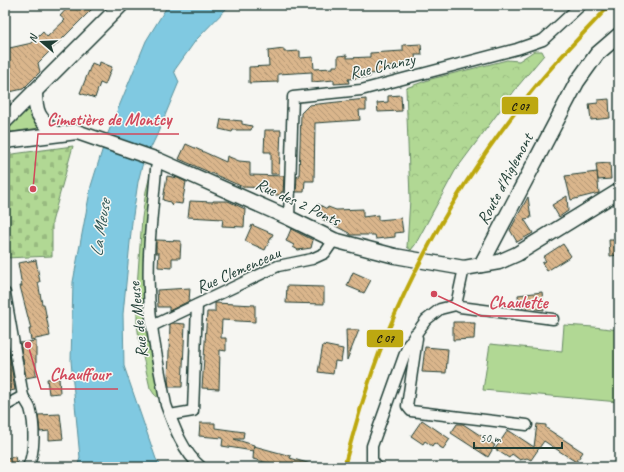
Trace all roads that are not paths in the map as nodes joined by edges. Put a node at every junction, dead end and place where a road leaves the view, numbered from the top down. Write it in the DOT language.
graph roads {
  1 [pos="121,5"];
  2 [pos="581,5"];
  3 [pos="619,35"];
  4 [pos="35,91"];
  5 [pos="5,121"];
  6 [pos="56,134"];
  7 [pos="5,141"];
  8 [pos="156,159"];
  9 [pos="619,191"];
  10 [pos="289,218"];
  11 [pos="334,240"];
  12 [pos="481,265"];
  13 [pos="464,268"];
  14 [pos="5,293"];
  15 [pos="197,305"];
  16 [pos="456,305"];
  17 [pos="553,320"];
  18 [pos="152,326"];
  19 [pos="415,334"];
  20 [pos="23,396"];
  21 [pos="5,406"];
  22 [pos="170,415"];
  23 [pos="527,425"];
  24 [pos="28,467"];
  25 [pos="201,467"];
  26 [pos="377,467"];
  1 -- 4 [label="street"];
  2 -- 10 [label="street, Rue Chanzy"];
  3 -- 12 [label="street, Route d'Aiglemont"];
  4 -- 5 [label="street"];
  4 -- 6 [label="street"];
  6 -- 7 [label="street, Rue des 2 Ponts"];
  6 -- 8 [label="street, Rue des 2 Ponts"];
  8 -- 10 [label="street, Rue des 2 Ponts"];
  8 -- 18 [label="street, Rue de Meuse"];
  9 -- 12 [label="street, Rue des 2 Ponts"];
  10 -- 11 [label="street, Rue des 2 Ponts"];
  11 -- 13 [label="street, Rue des 2 Ponts"];
  11 -- 15 [label="street, Rue Clemenceau"];
  12 -- 13 [label="street, Rue des 2 Ponts"];
  13 -- 16 [label="street"];
  14 -- 20 [label="street"];
  15 -- 18 [label="street, Rue Clemenceau"];
  15 -- 22 [label="street"];
  16 -- 17 [label="street"];
  16 -- 19 [label="street"];
  18 -- 22 [label="street, Rue de Meuse"];
  19 -- 23 [label="street"];
  19 -- 26 [label="street"];
  20 -- 21 [label="street"];
  20 -- 24 [label="street"];
  22 -- 25 [label="street, Rue de Meuse"];
}
